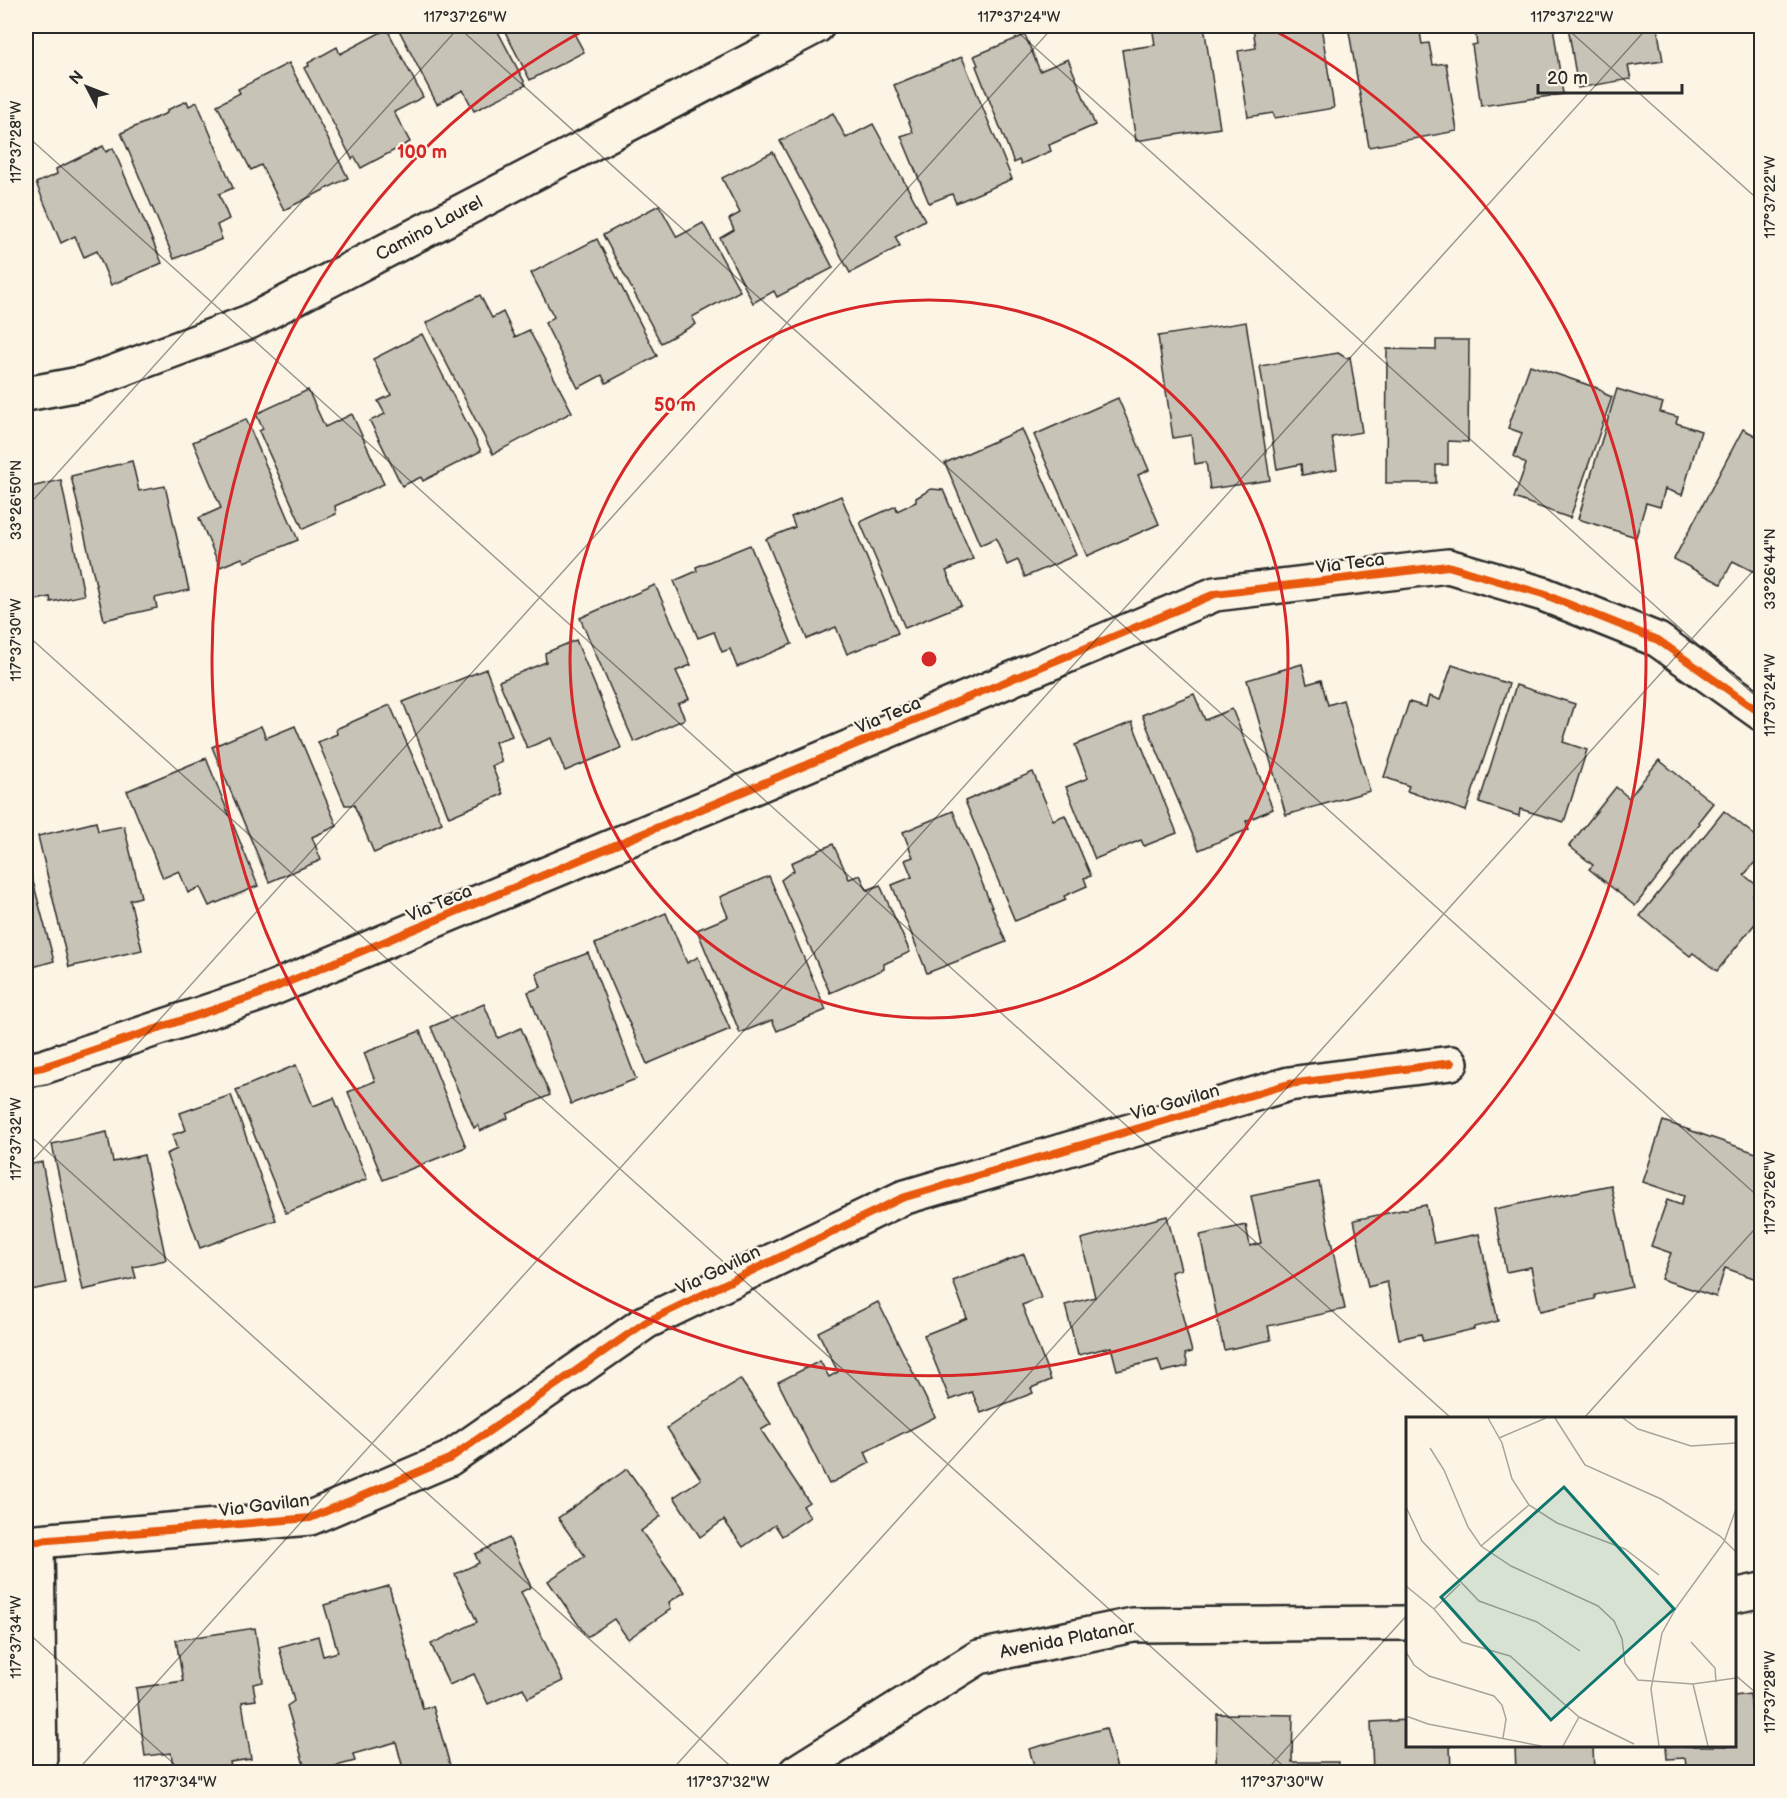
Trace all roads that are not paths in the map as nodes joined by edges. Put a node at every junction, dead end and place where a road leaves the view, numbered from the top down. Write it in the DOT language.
graph roads {
  1 [pos="817,26"];
  2 [pos="26,394"];
  3 [pos="1761,714"];
  4 [pos="1451,1063"];
  5 [pos="26,1070"];
  6 [pos="31,1542"];
  7 [pos="1761,1590"];
  8 [pos="1736,1596"];
  9 [pos="1406,1623"];
  10 [pos="40,1773"];
  11 [pos="796,1773"];
  1 -- 2 [label="street, Camino Laurel"];
  3 -- 5 [label="street, Via Teca"];
  4 -- 6 [label="street, Via Gavilan"];
  6 -- 10 [label="street"];
  7 -- 8 [label="street"];
  9 -- 11 [label="street, Avenida Platanar"];
}
